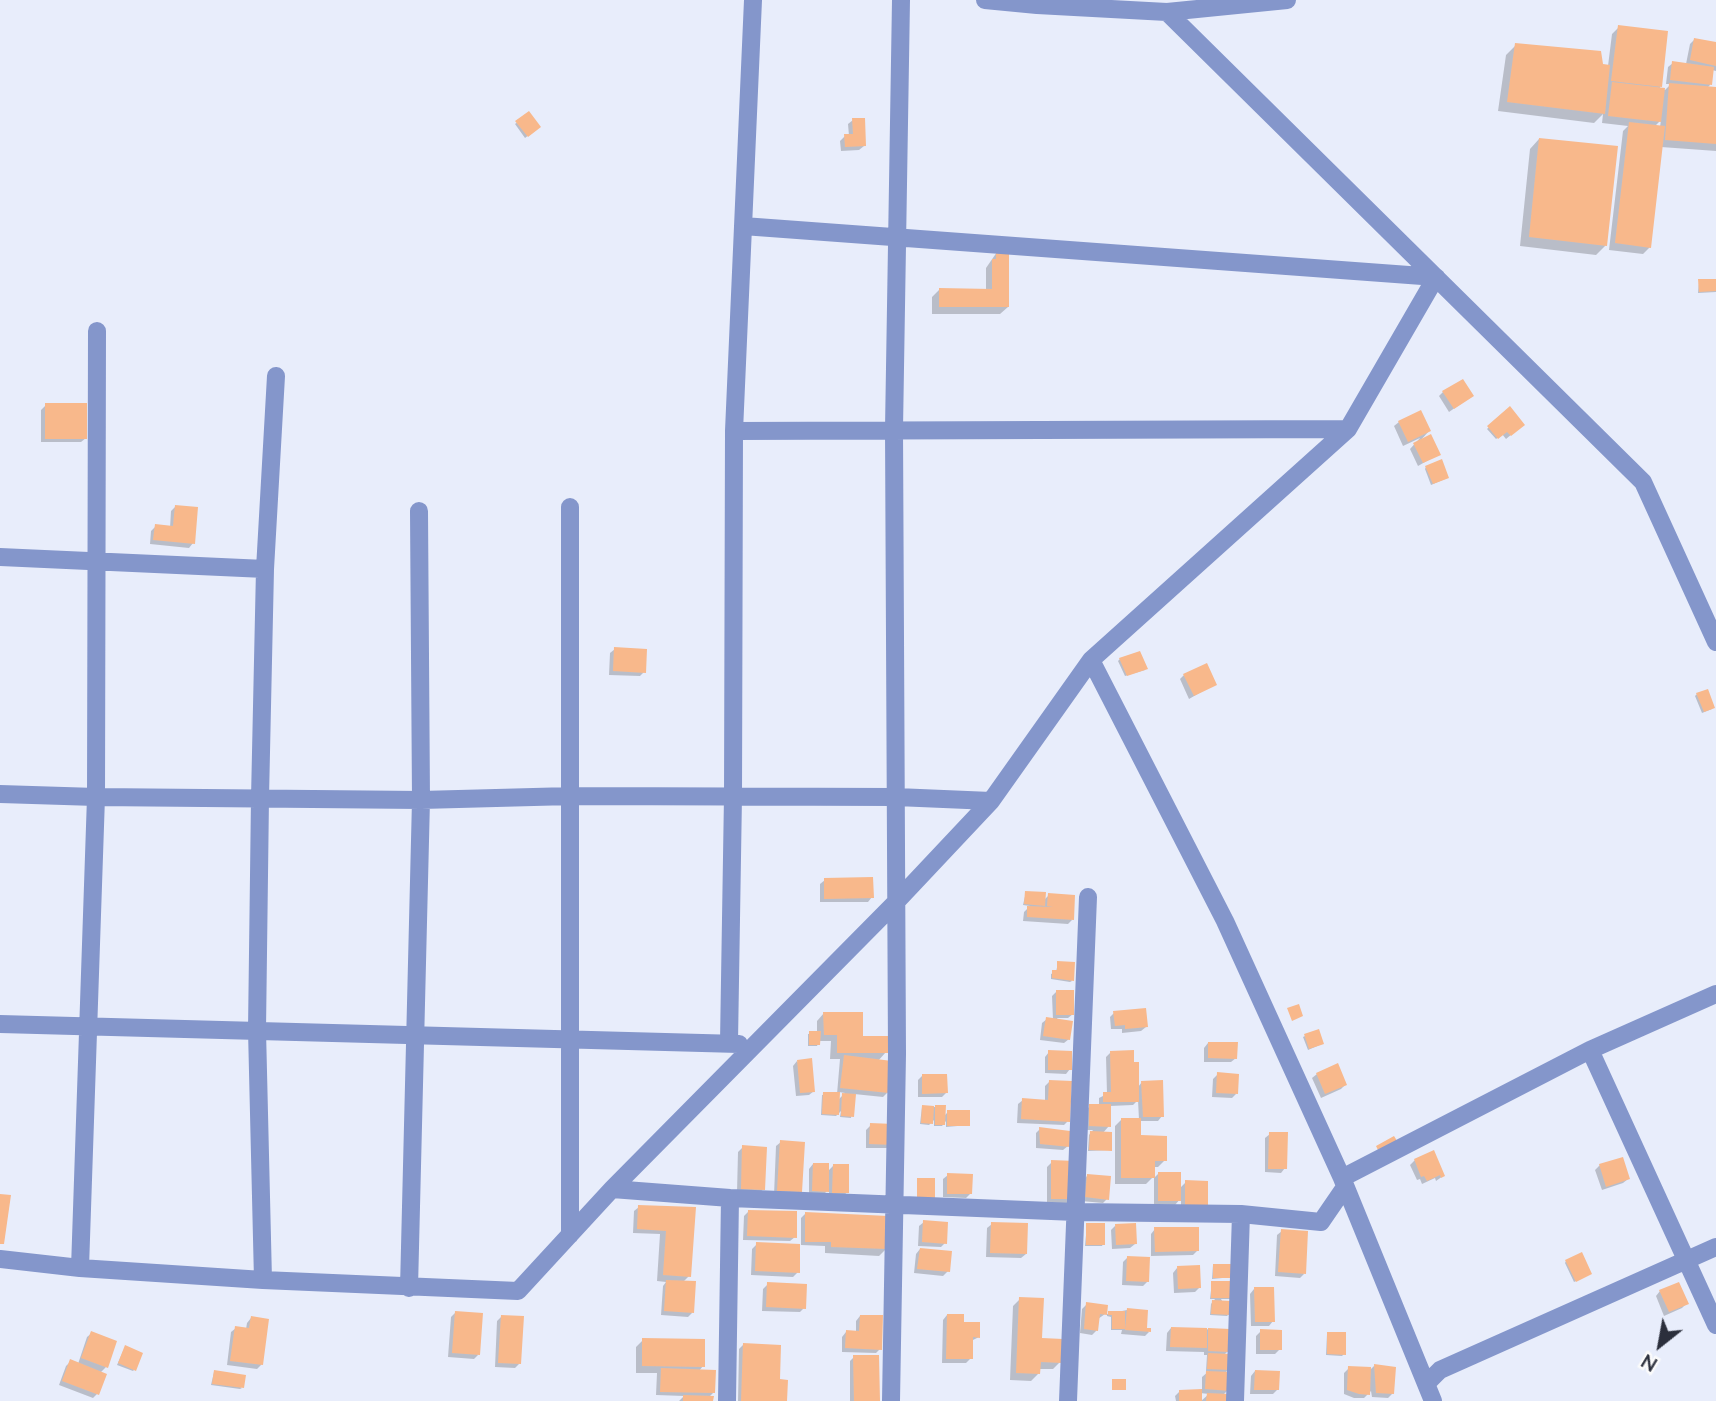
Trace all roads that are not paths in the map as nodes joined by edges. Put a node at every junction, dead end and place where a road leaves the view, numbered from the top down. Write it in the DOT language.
graph roads {
  1 [pos="753,0"];
  2 [pos="901,0"];
  3 [pos="985,0"];
  4 [pos="1287,0"];
  5 [pos="1167,12"];
  6 [pos="743,226"];
  7 [pos="897,237"];
  8 [pos="1436,277"];
  9 [pos="97,331"];
  10 [pos="276,376"];
  11 [pos="894,429"];
  12 [pos="1348,429"];
  13 [pos="734,431"];
  14 [pos="570,507"];
  15 [pos="419,511"];
  16 [pos="0,557"];
  17 [pos="97,562"];
  18 [pos="264,569"];
  19 [pos="1716,642"];
  20 [pos="1091,660"];
  21 [pos="0,794"];
  22 [pos="571,796"];
  23 [pos="733,796"];
  24 [pos="96,797"];
  25 [pos="896,797"];
  26 [pos="260,798"];
  27 [pos="421,800"];
  28 [pos="991,801"];
  29 [pos="1088,897"];
  30 [pos="895,902"];
  31 [pos="1716,994"];
  32 [pos="0,1024"];
  33 [pos="88,1026"];
  34 [pos="257,1030"];
  35 [pos="416,1034"];
  36 [pos="571,1040"];
  37 [pos="729,1042"];
  38 [pos="752,1046"];
  39 [pos="1590,1050"];
  40 [pos="1344,1183"];
  41 [pos="612,1189"];
  42 [pos="730,1198"];
  43 [pos="895,1204"];
  44 [pos="1076,1212"];
  45 [pos="1241,1214"];
  46 [pos="570,1235"];
  47 [pos="1716,1247"];
  48 [pos="0,1259"];
  49 [pos="1686,1261"];
  50 [pos="80,1268"];
  51 [pos="263,1280"];
  52 [pos="409,1288"];
  53 [pos="1716,1325"];
  54 [pos="1426,1384"];
  55 [pos="727,1401"];
  56 [pos="891,1401"];
  57 [pos="1068,1401"];
  58 [pos="1235,1401"];
  59 [pos="1433,1401"];
  1 -- 6 [label="street"];
  2 -- 7 [label="street"];
  3 -- 5 [label="street"];
  4 -- 5 [label="street"];
  5 -- 8 [label="street"];
  6 -- 7 [label="street"];
  6 -- 13 [label="street"];
  7 -- 8 [label="street"];
  7 -- 11 [label="street"];
  8 -- 12 [label="street"];
  8 -- 19 [label="street"];
  9 -- 17 [label="street"];
  10 -- 18 [label="street"];
  11 -- 12 [label="street"];
  11 -- 13 [label="street"];
  11 -- 25 [label="street"];
  12 -- 20 [label="street"];
  13 -- 23 [label="street"];
  14 -- 22 [label="street"];
  15 -- 27 [label="street"];
  16 -- 17 [label="street"];
  17 -- 18 [label="street"];
  17 -- 24 [label="street"];
  18 -- 26 [label="street"];
  20 -- 28 [label="street"];
  20 -- 40 [label="street"];
  21 -- 24 [label="street"];
  22 -- 23 [label="street"];
  22 -- 27 [label="street"];
  22 -- 36 [label="street"];
  23 -- 25 [label="street"];
  23 -- 37 [label="street"];
  24 -- 26 [label="street"];
  24 -- 33 [label="street"];
  25 -- 28 [label="street"];
  25 -- 30 [label="street"];
  26 -- 27 [label="street"];
  26 -- 34 [label="street"];
  27 -- 35 [label="street"];
  28 -- 30 [label="street"];
  29 -- 44 [label="street"];
  30 -- 38 [label="street"];
  30 -- 43 [label="street"];
  31 -- 39 [label="street"];
  32 -- 33 [label="street"];
  33 -- 34 [label="street"];
  33 -- 50 [label="street"];
  34 -- 35 [label="street"];
  34 -- 51 [label="street"];
  35 -- 36 [label="street"];
  35 -- 52 [label="street"];
  36 -- 37 [label="street"];
  36 -- 46 [label="street"];
  37 -- 38 [label="street"];
  38 -- 41 [label="street"];
  39 -- 40 [label="street"];
  39 -- 49 [label="street"];
  40 -- 45 [label="street"];
  40 -- 54 [label="street"];
  41 -- 42 [label="street"];
  41 -- 46 [label="street"];
  42 -- 43 [label="street"];
  42 -- 55 [label="street"];
  43 -- 44 [label="street"];
  43 -- 56 [label="street"];
  44 -- 45 [label="street"];
  44 -- 57 [label="street"];
  45 -- 58 [label="street"];
  46 -- 52 [label="street"];
  47 -- 49 [label="street"];
  48 -- 50 [label="street"];
  49 -- 53 [label="street"];
  49 -- 54 [label="street"];
  50 -- 51 [label="street"];
  51 -- 52 [label="street"];
  54 -- 59 [label="street"];
}
